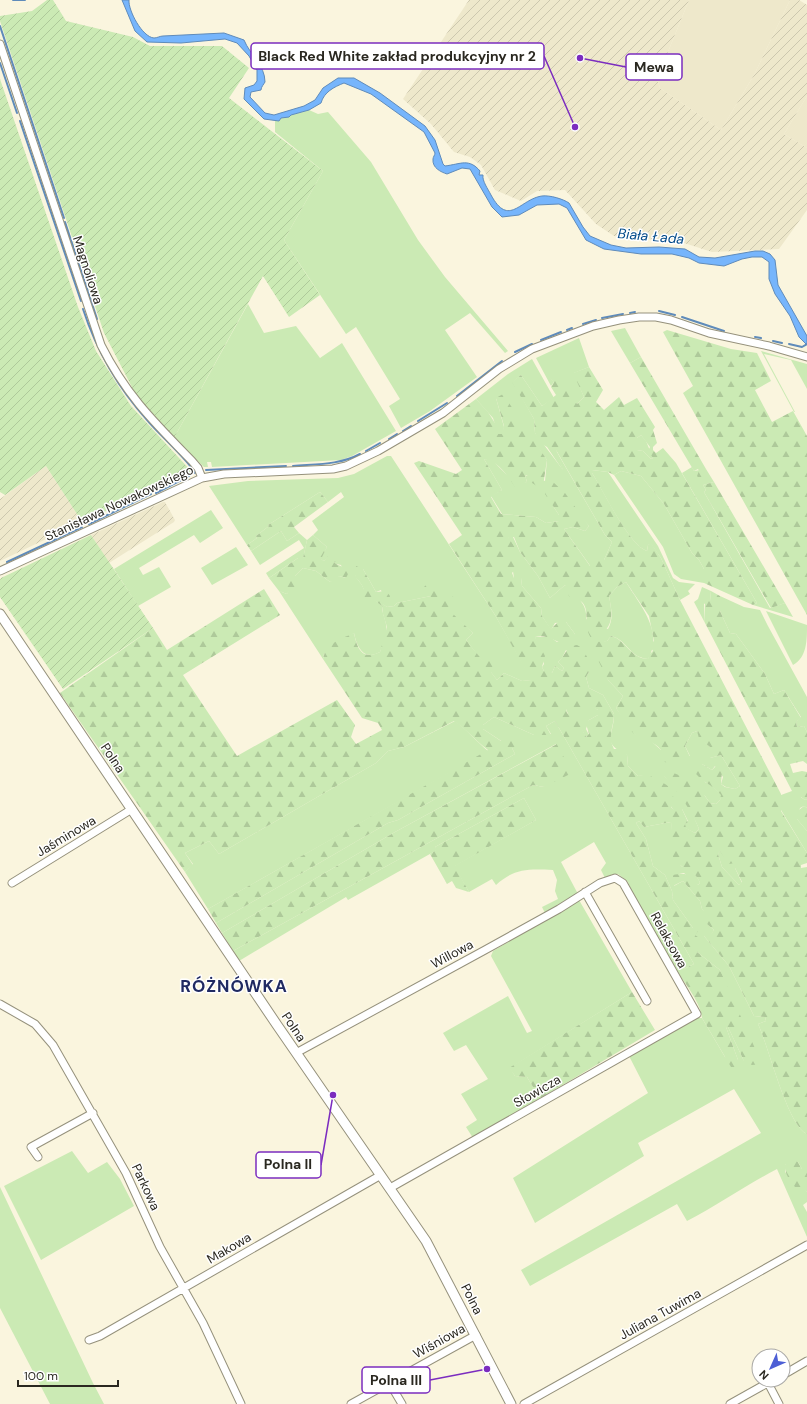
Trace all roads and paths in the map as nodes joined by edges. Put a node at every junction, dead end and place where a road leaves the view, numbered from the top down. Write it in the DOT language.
graph roads {
  1 [pos="0,44"];
  2 [pos="807,357"];
  3 [pos="202,478"];
  4 [pos="0,571"];
  5 [pos="0,614"];
  6 [pos="132,809"];
  7 [pos="618,878"];
  8 [pos="12,883"];
  9 [pos="585,892"];
  10 [pos="647,1001"];
  11 [pos="0,1004"];
  12 [pos="697,1014"];
  13 [pos="296,1053"];
  14 [pos="93,1113"];
  15 [pos="38,1157"];
  16 [pos="381,1175"];
  17 [pos="390,1188"];
  18 [pos="807,1245"];
  19 [pos="183,1289"];
  20 [pos="476,1335"];
  21 [pos="89,1340"];
  22 [pos="807,1361"];
  23 [pos="791,1370"];
  24 [pos="389,1382"];
  25 [pos="759,1388"];
  26 [pos="772,1388"];
  27 [pos="241,1404"];
  28 [pos="351,1404"];
  29 [pos="402,1404"];
  30 [pos="511,1404"];
  31 [pos="524,1404"];
  32 [pos="730,1404"];
  33 [pos="779,1404"];
  1 -- 3 [label="street, Magnoliowa"];
  2 -- 3 [label="street, Stanisława Nowakowskiego"];
  3 -- 4 [label="street, Stanisława Nowakowskiego"];
  5 -- 6 [label="street, Polna"];
  6 -- 8 [label="street, Jaśminowa"];
  6 -- 13 [label="street, Polna"];
  7 -- 9 [label="street, Willowa"];
  7 -- 12 [label="street, Relaksowa"];
  9 -- 10 [label="street"];
  9 -- 13 [label="street, Willowa"];
  11 -- 14 [label="street, Parkowa"];
  12 -- 17 [label="street, Słowicza"];
  13 -- 16 [label="street, Polna"];
  14 -- 15 [label="street"];
  14 -- 19 [label="street, Parkowa"];
  16 -- 17 [label="street, Polna"];
  16 -- 19 [label="street, Makowa"];
  17 -- 20 [label="street, Polna"];
  18 -- 31 [label="street, Juliana Tuwima"];
  19 -- 21 [label="street, Makowa"];
  19 -- 27 [label="street, Parkowa"];
  20 -- 24 [label="street, Wiśniowa"];
  20 -- 30 [label="street, Polna"];
  22 -- 23 [label="street"];
  24 -- 28 [label="street, Wiśniowa"];
  24 -- 29 [label="street"];
  25 -- 32 [label="street"];
  26 -- 33 [label="street"];
}
